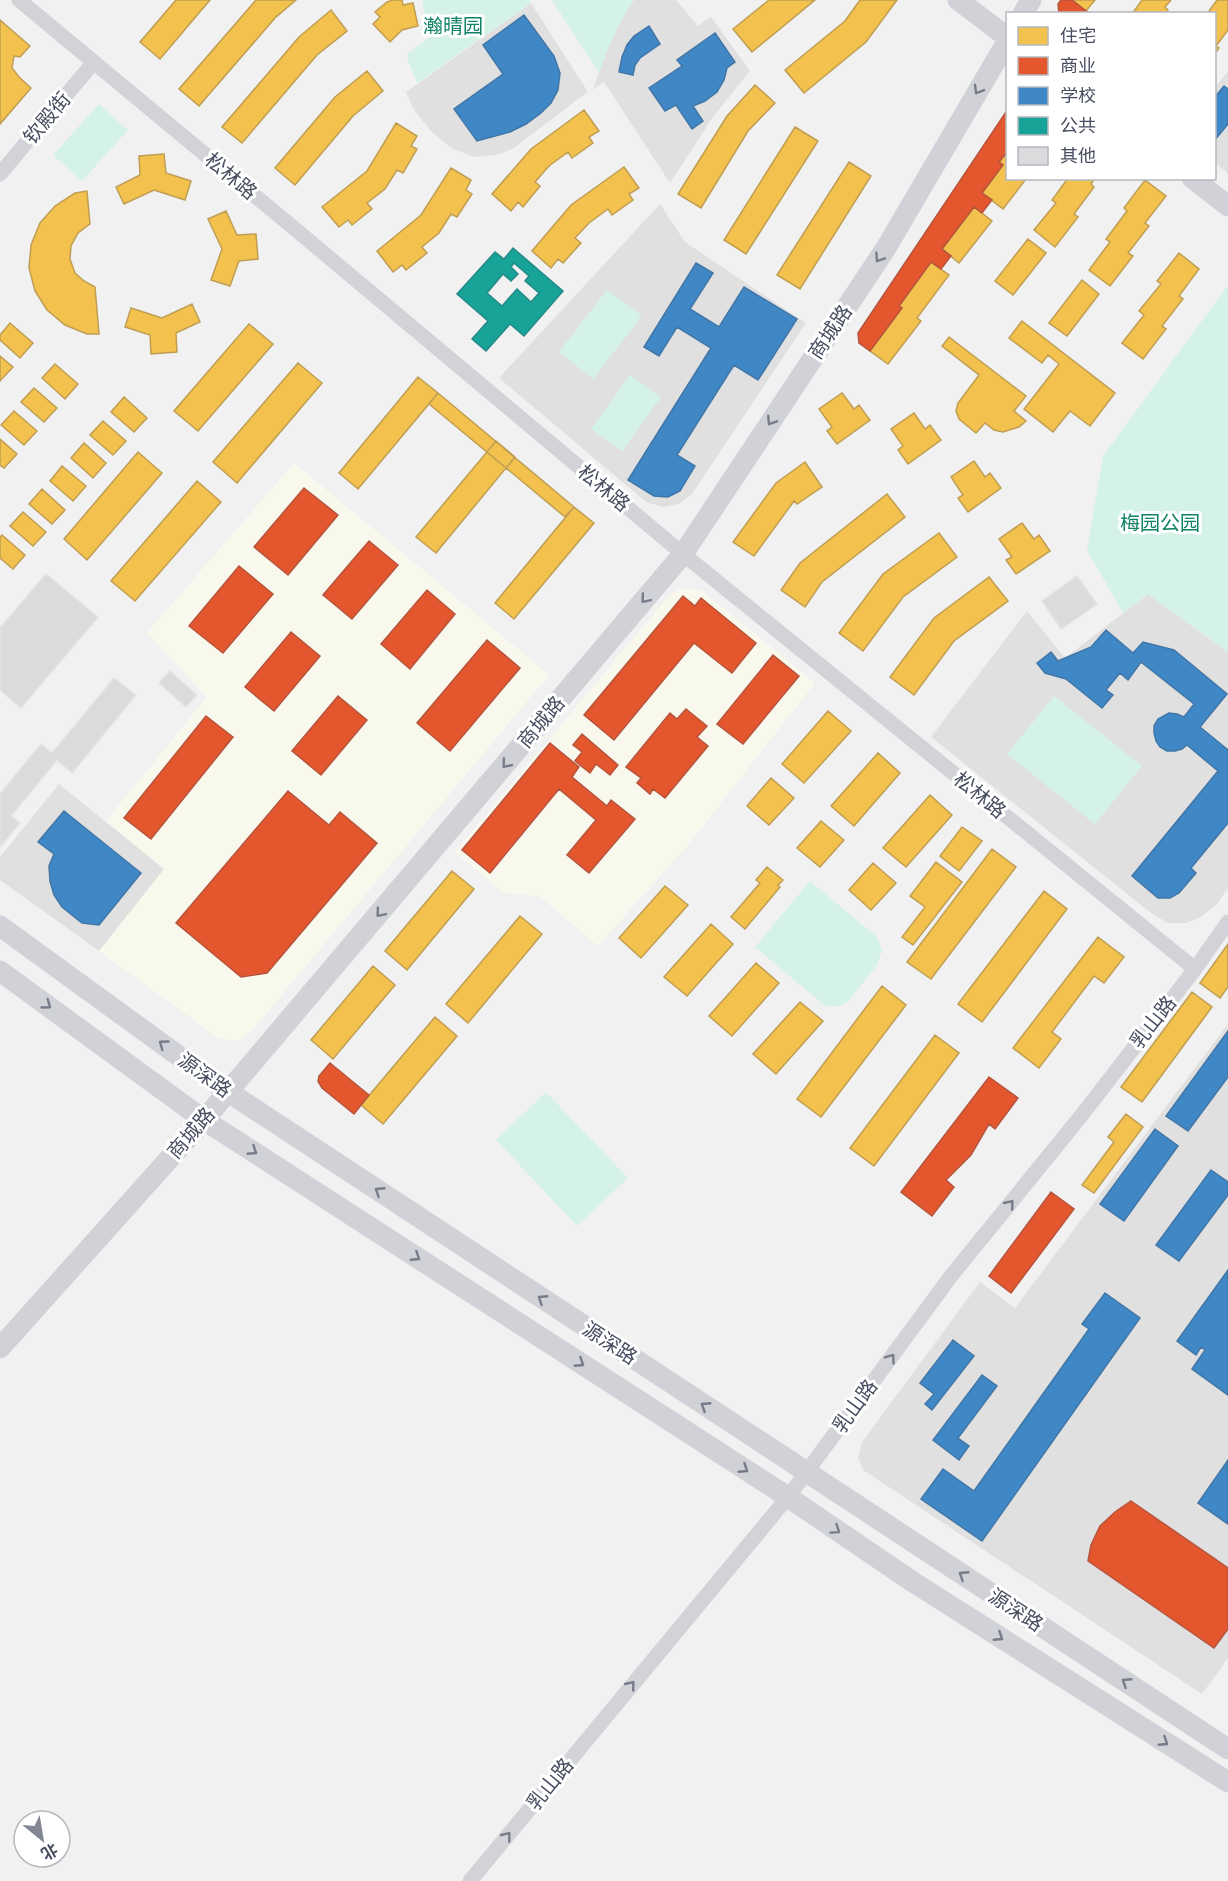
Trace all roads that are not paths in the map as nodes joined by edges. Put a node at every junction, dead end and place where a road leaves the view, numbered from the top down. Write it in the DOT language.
graph roads {
  1 [pos="19,0"];
  2 [pos="958,0"];
  3 [pos="1006,37"];
  4 [pos="1006,42"];
  5 [pos="94,62"];
  6 [pos="0,174"];
  7 [pos="1195,180"];
  8 [pos="1228,206"];
  9 [pos="683,554"];
  10 [pos="1228,922"];
  11 [pos="0,926"];
  12 [pos="1195,969"];
  13 [pos="0,971"];
  14 [pos="227,1091"];
  15 [pos="204,1120"];
  16 [pos="0,1348"];
  17 [pos="806,1473"];
  18 [pos="788,1497"];
  19 [pos="1228,1749"];
  20 [pos="1228,1782"];
  21 [pos="470,1881"];
  1 -- 5 [label="street, 松林路"];
  2 -- 3 [label="main road"];
  4 -- 9 [label="main road, 商城路, one-way"];
  5 -- 6 [label="street, 钦殿街"];
  5 -- 9 [label="street, 松林路"];
  7 -- 8 [label="main road"];
  9 -- 12 [label="street, 松林路"];
  9 -- 14 [label="main road, 商城路, one-way"];
  10 -- 12 [label="street, 乳山路"];
  14 -- 11 [label="main road, 源深路, one-way"];
  17 -- 12 [label="street, 乳山路, one-way"];
  13 -- 15 [label="main road, 源深路, one-way"];
  14 -- 15 [label="main road, 商城路"];
  17 -- 14 [label="main road, 源深路, one-way"];
  15 -- 16 [label="main road, 商城路"];
  15 -- 18 [label="main road, 源深路, one-way"];
  17 -- 18 [label="street, 乳山路"];
  19 -- 17 [label="main road, 源深路, one-way"];
  18 -- 20 [label="main road, 源深路, one-way"];
  21 -- 18 [label="street, 乳山路, one-way"];
}
